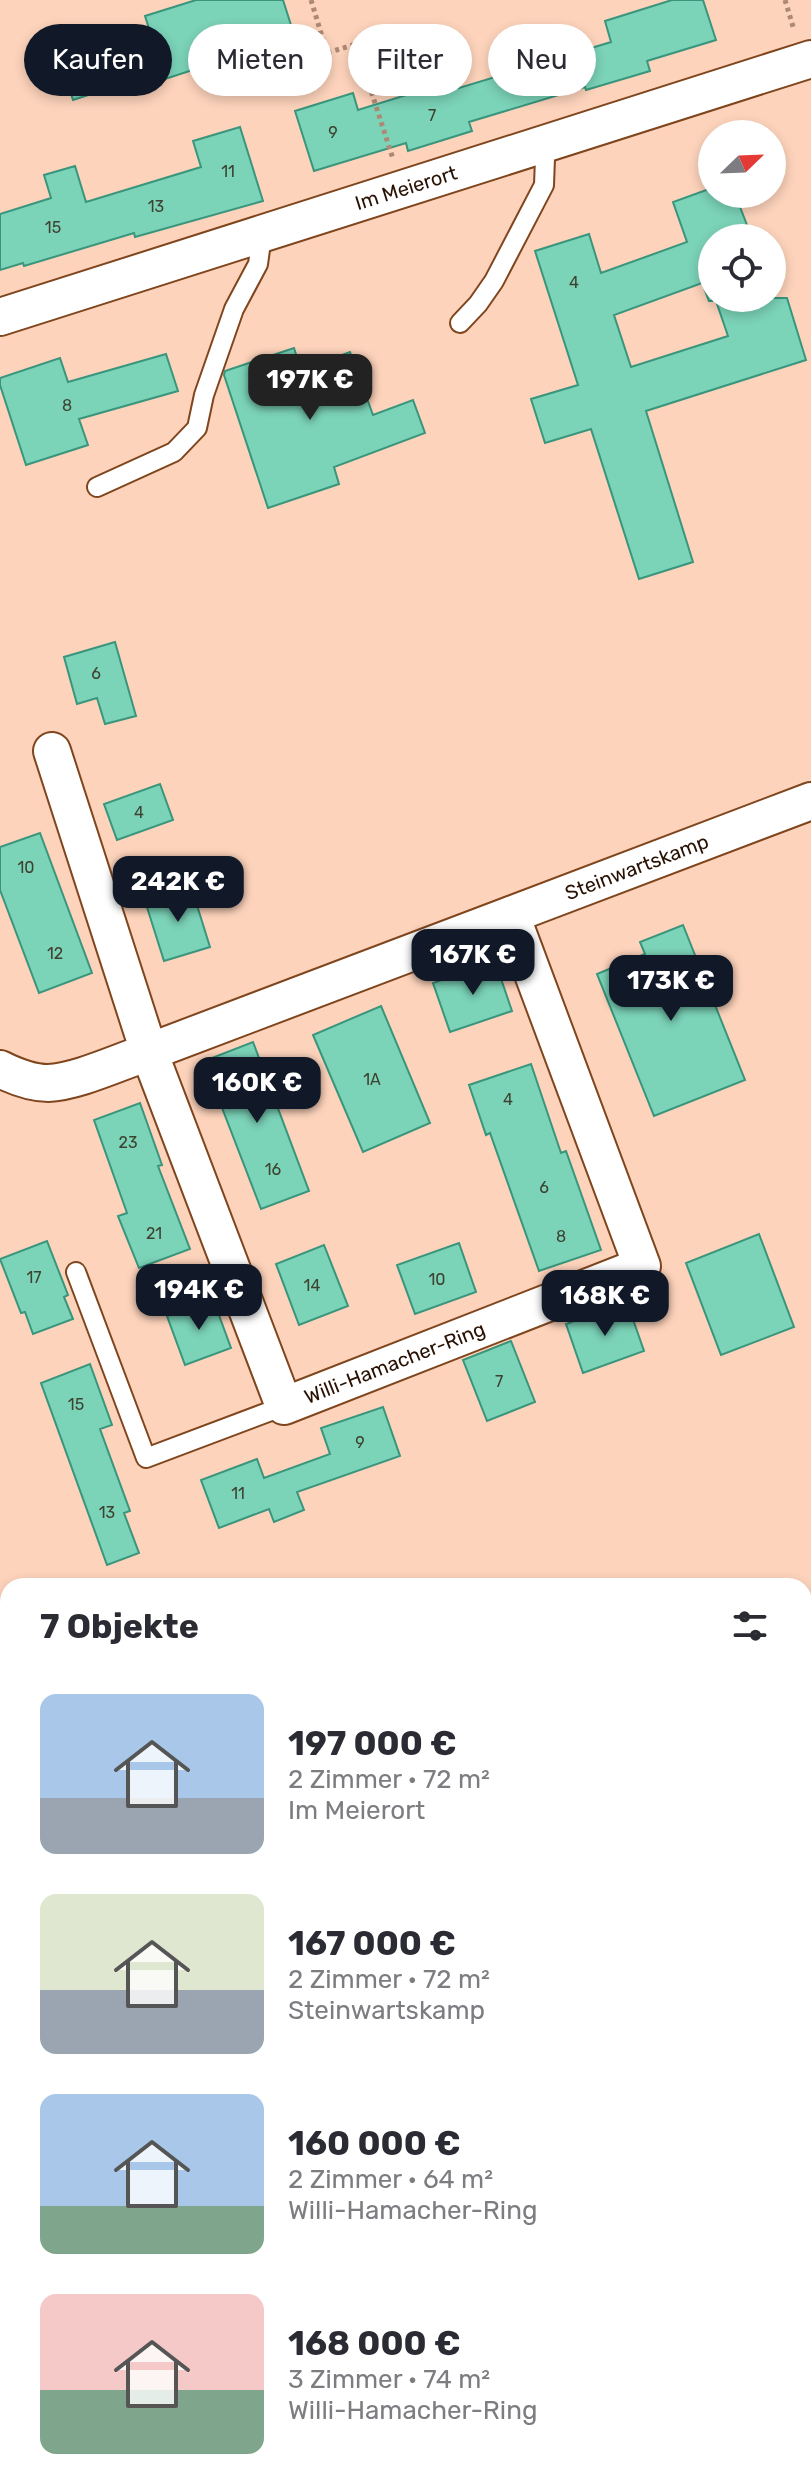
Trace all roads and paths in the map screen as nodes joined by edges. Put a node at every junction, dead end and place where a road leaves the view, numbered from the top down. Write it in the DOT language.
graph roads {
  1 [pos="311,0"];
  2 [pos="811,59"];
  3 [pos="540,145"];
  4 [pos="403,190"];
  5 [pos="262,235"];
  6 [pos="0,317"];
  7 [pos="460,323"];
  8 [pos="97,487"];
  9 [pos="52,751"];
  10 [pos="811,801"];
  11 [pos="511,915"];
  12 [pos="149,1052"];
  13 [pos="0,1069"];
  14 [pos="76,1272"];
  15 [pos="284,1406"];
  1 -- 4 [label="path"];
  2 -- 3 [label="street, Im Meierort"];
  3 -- 4 [label="street, Im Meierort"];
  3 -- 7 [label="lane"];
  4 -- 5 [label="street, Im Meierort"];
  5 -- 6 [label="street, Im Meierort"];
  5 -- 8 [label="lane"];
  9 -- 12 [label="street"];
  10 -- 11 [label="street, Steinwartskamp"];
  11 -- 12 [label="street, Steinwartskamp"];
  11 -- 15 [label="street, Willi-Hamacher-Ring"];
  12 -- 13 [label="street, Steinwartskamp"];
  12 -- 15 [label="street, Willi-Hamacher-Ring"];
  14 -- 15 [label="lane"];
}
